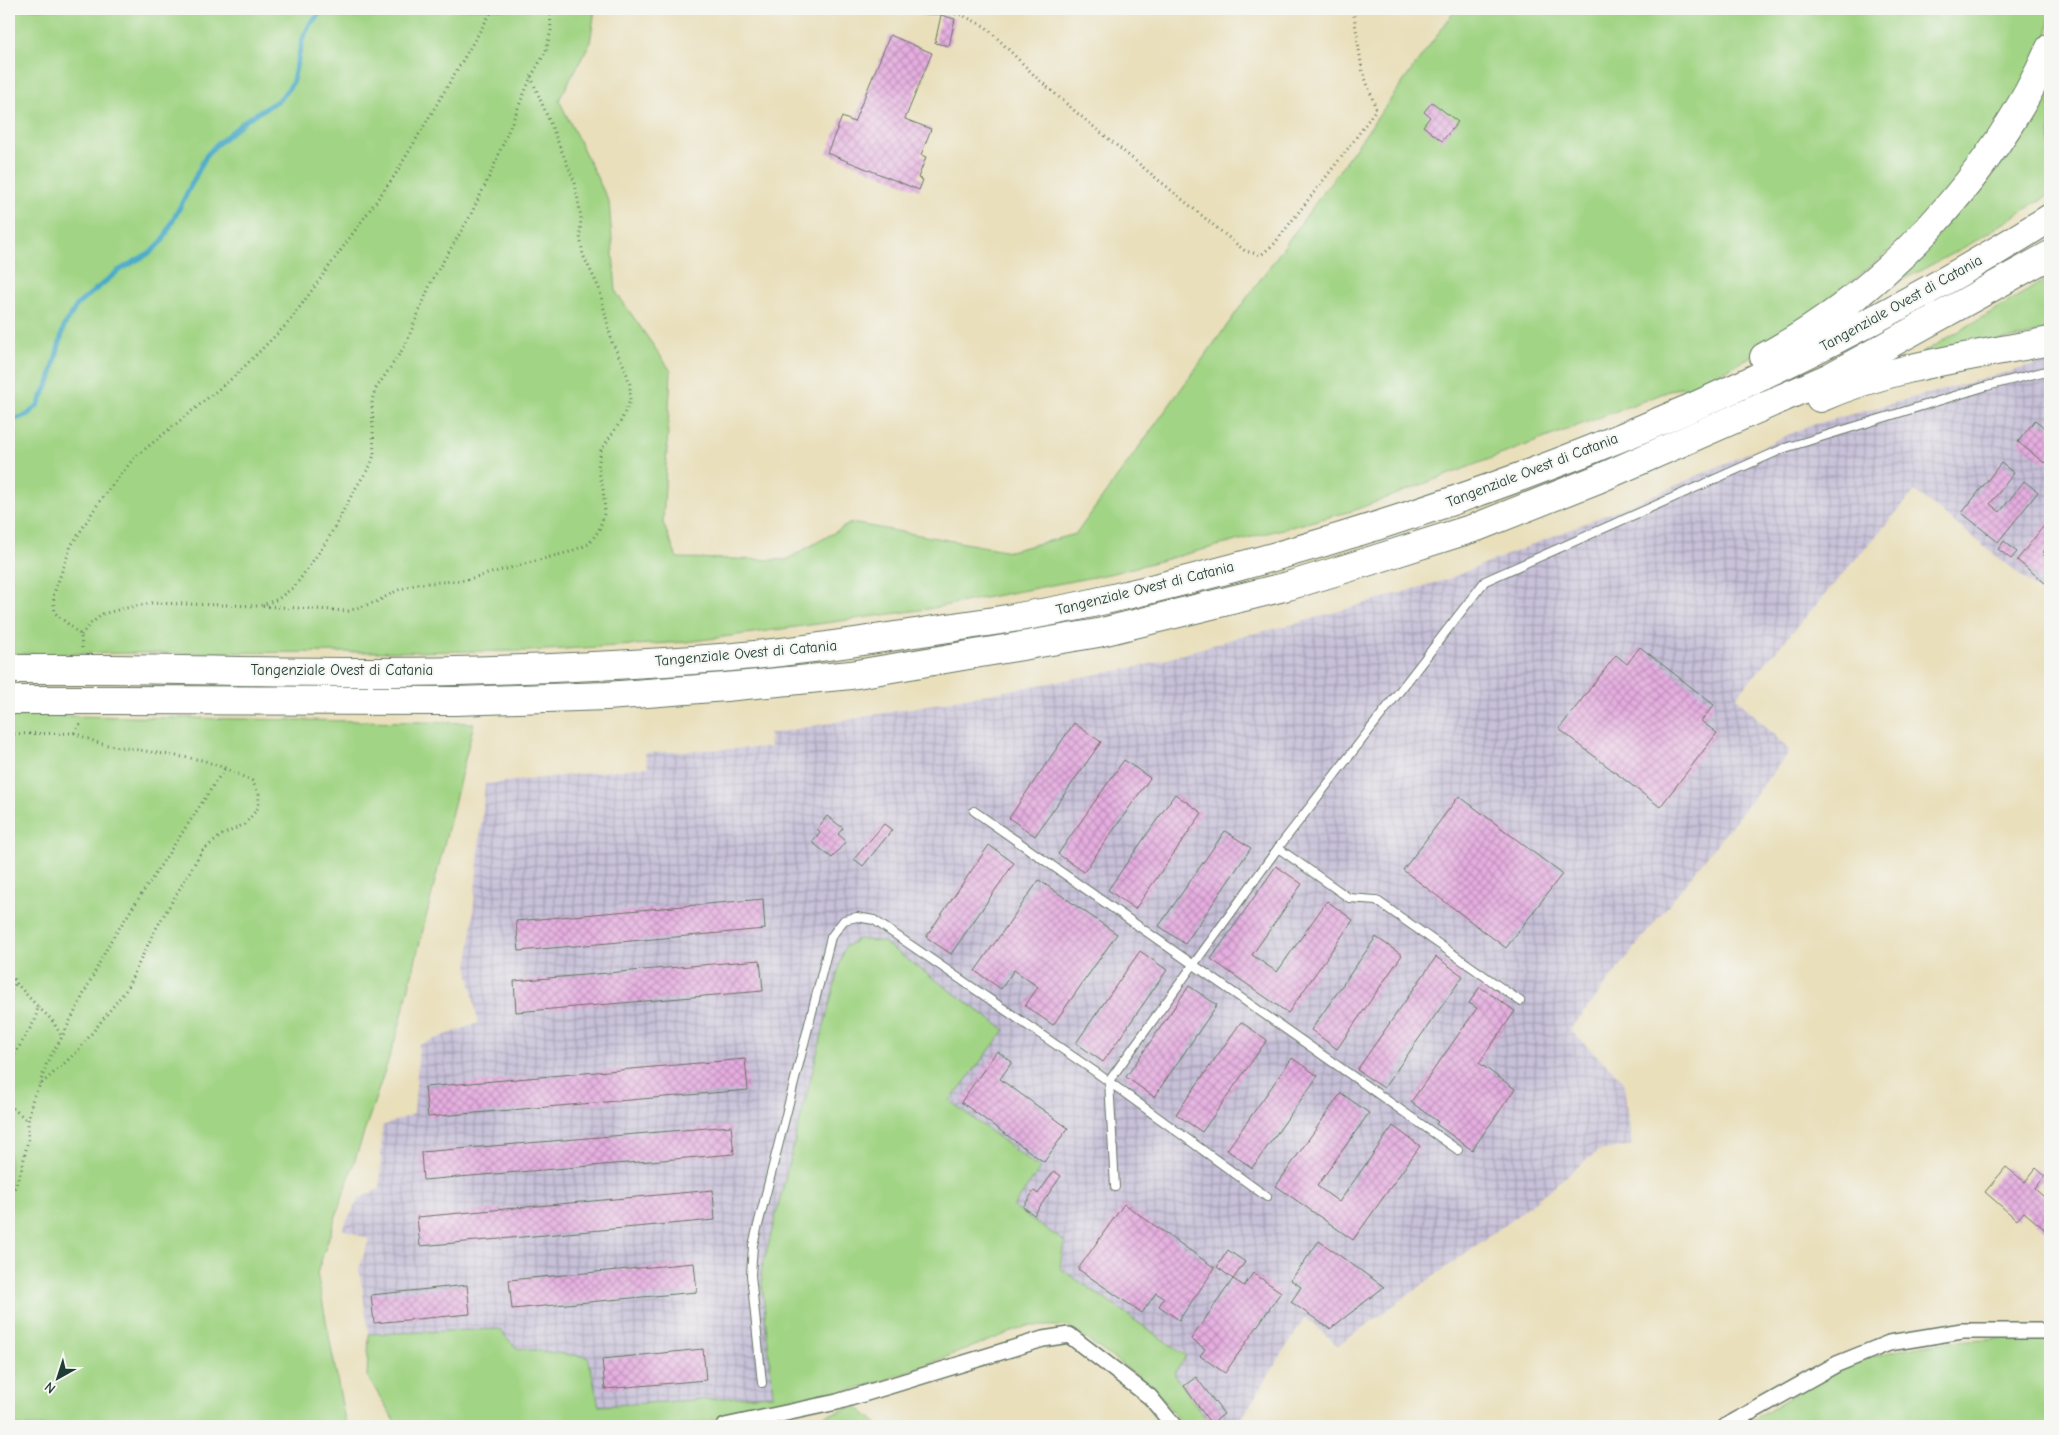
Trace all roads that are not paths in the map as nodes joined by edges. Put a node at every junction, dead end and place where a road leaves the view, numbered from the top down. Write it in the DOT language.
graph roads {
  1 [pos="910,9"];
  2 [pos="939,10"];
  3 [pos="2050,48"];
  4 [pos="2050,218"];
  5 [pos="2050,255"];
  6 [pos="2050,341"];
  7 [pos="2050,370"];
  8 [pos="1598,479"];
  9 [pos="1430,508"];
  10 [pos="9,669"];
  11 [pos="9,700"];
  12 [pos="974,811"];
  13 [pos="1278,848"];
  14 [pos="1193,966"];
  15 [pos="1520,1001"];
  16 [pos="1109,1081"];
  17 [pos="1458,1150"];
  18 [pos="1115,1188"];
  19 [pos="1267,1196"];
  20 [pos="2050,1331"];
  21 [pos="762,1383"];
  22 [pos="725,1426"];
  23 [pos="1174,1426"];
  24 [pos="1726,1426"];
  1 -- 2 [label="lane"];
  3 -- 9 [label="highway"];
  4 -- 9 [label="highway, Tangenziale Ovest di Catania"];
  5 -- 8 [label="highway, Tangenziale Ovest di Catania"];
  6 -- 8 [label="highway"];
  7 -- 13 [label="lane"];
  8 -- 11 [label="highway, Tangenziale Ovest di Catania, bridge"];
  9 -- 10 [label="highway, Tangenziale Ovest di Catania, bridge"];
  12 -- 14 [label="lane"];
  13 -- 14 [label="lane"];
  13 -- 15 [label="lane"];
  14 -- 16 [label="lane"];
  14 -- 17 [label="lane"];
  16 -- 18 [label="lane"];
  16 -- 19 [label="lane"];
  16 -- 21 [label="lane"];
  20 -- 24 [label="street"];
  22 -- 23 [label="street"];
}
